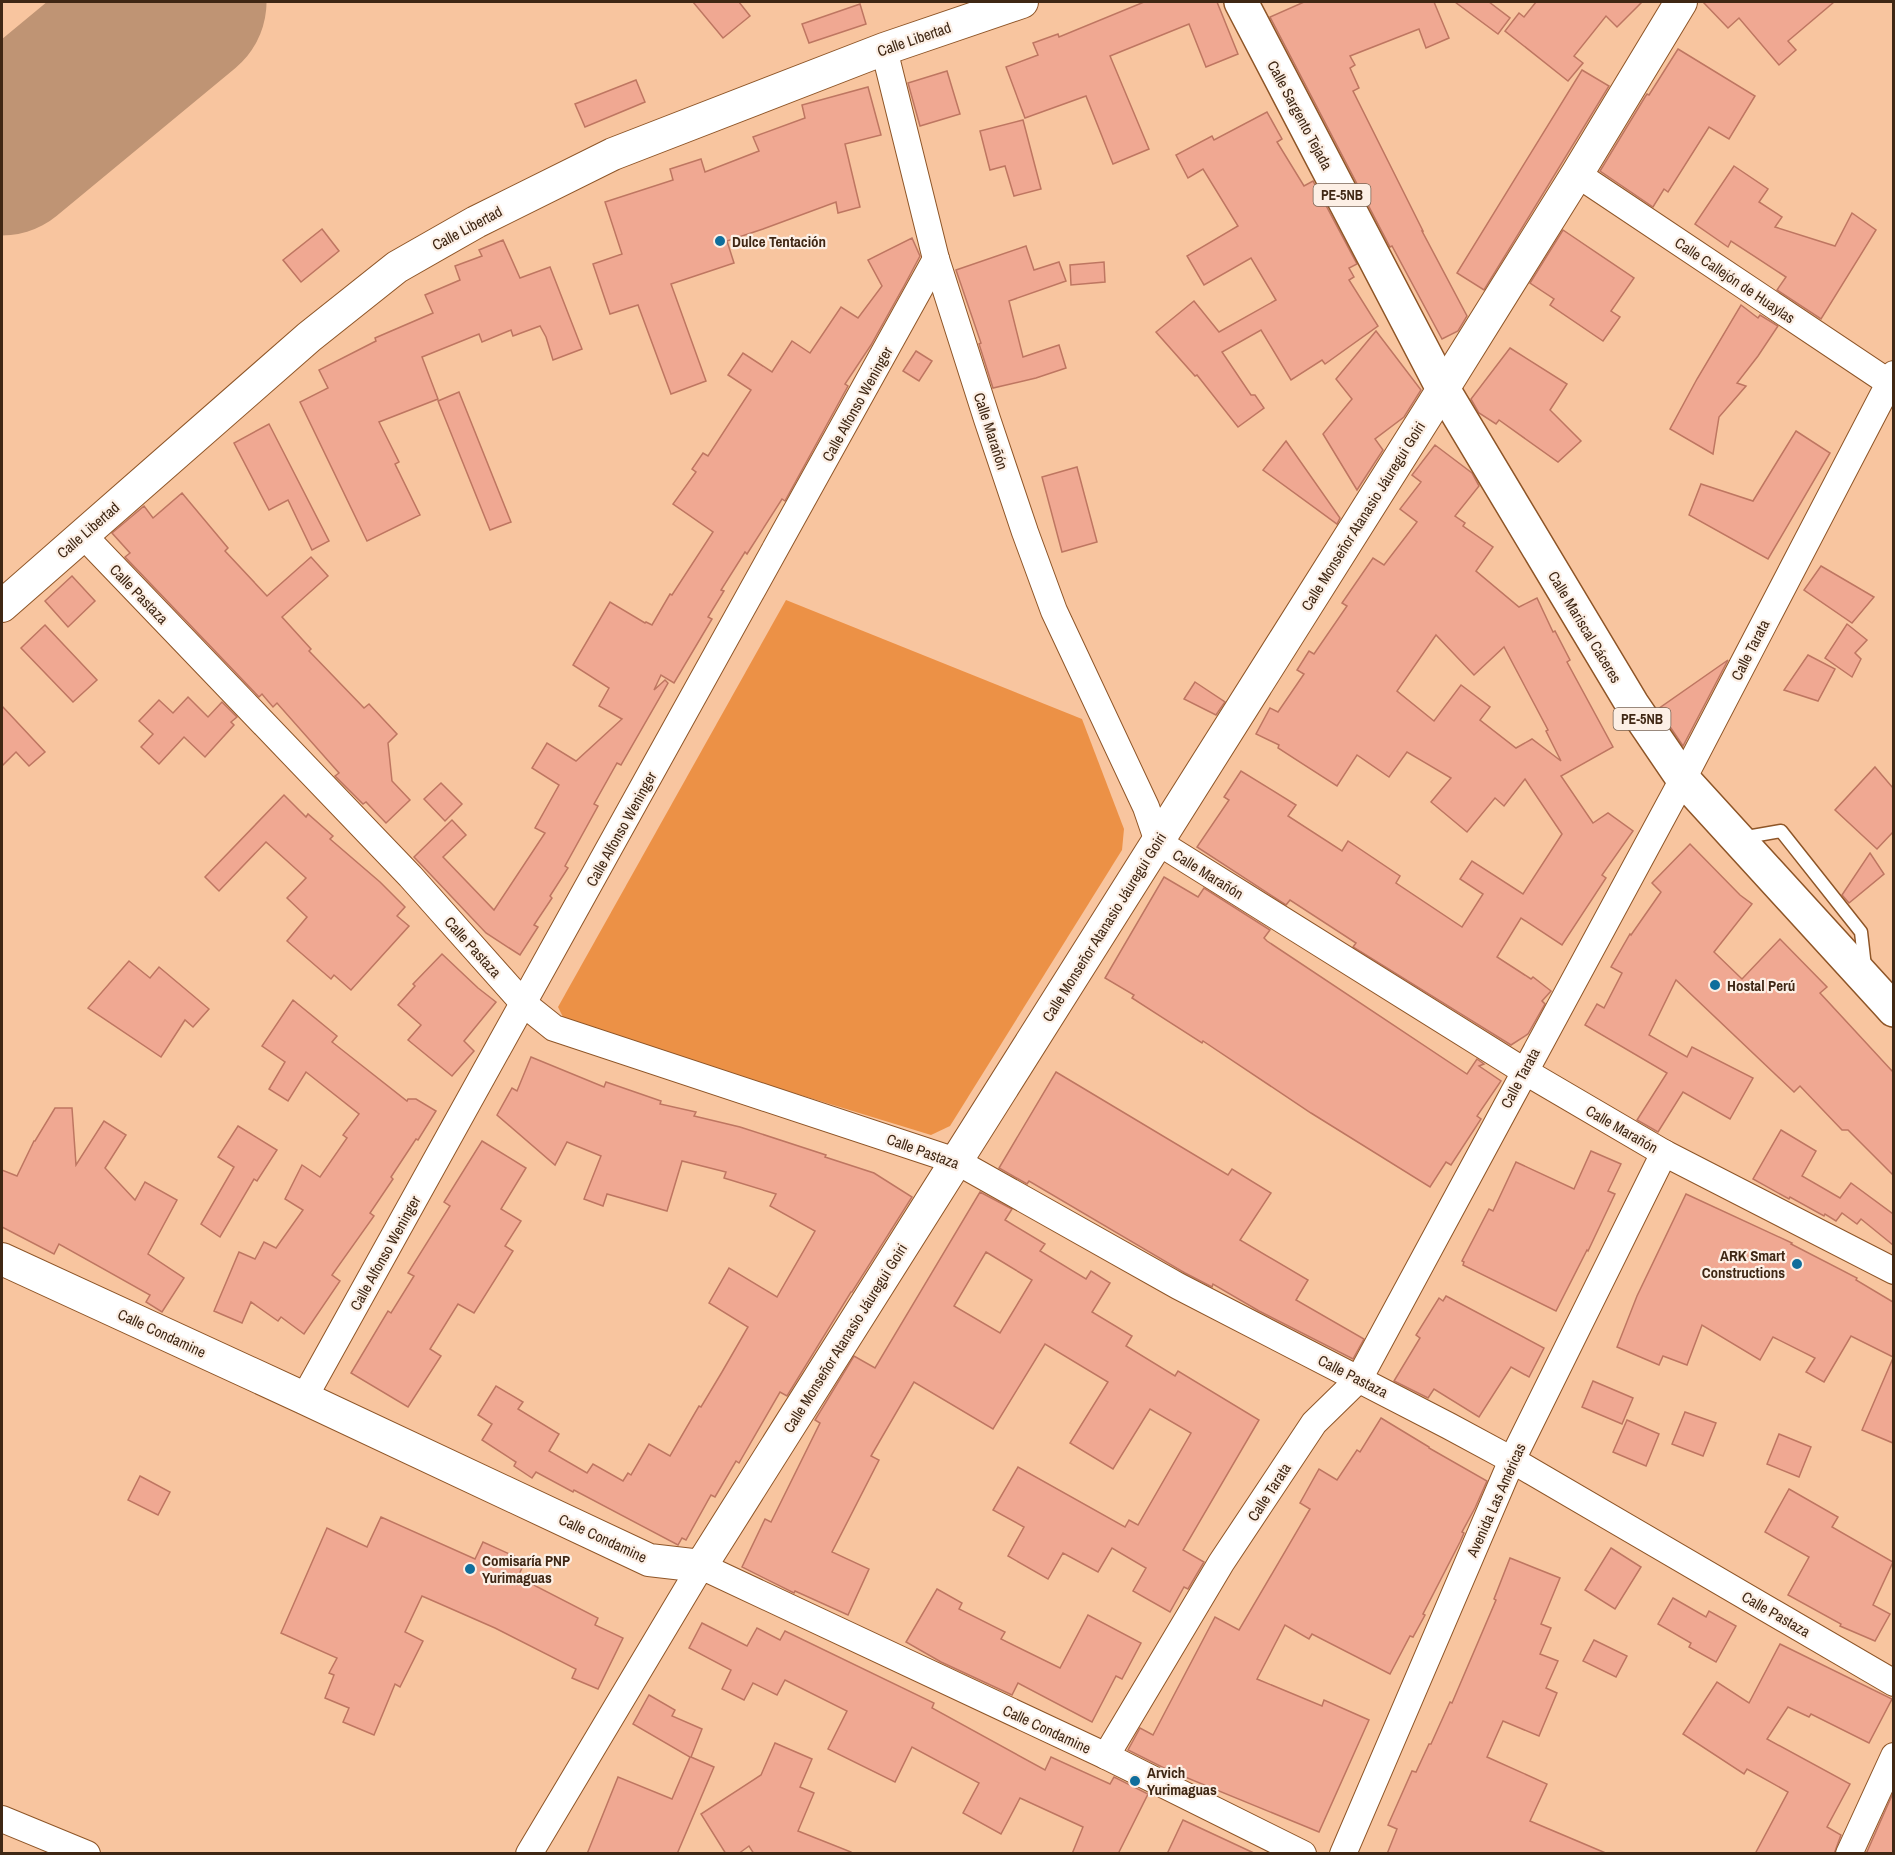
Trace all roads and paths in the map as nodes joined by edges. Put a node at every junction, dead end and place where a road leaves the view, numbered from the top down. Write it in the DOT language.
graph roads {
  1 [pos="1022,2"];
  2 [pos="1241,2"];
  3 [pos="1681,2"];
  4 [pos="884,49"];
  5 [pos="1577,174"];
  6 [pos="936,259"];
  7 [pos="1892,381"];
  8 [pos="1443,389"];
  9 [pos="83,535"];
  10 [pos="2,606"];
  11 [pos="1683,779"];
  12 [pos="1158,842"];
  13 [pos="524,1004"];
  14 [pos="1893,1010"];
  15 [pos="1524,1071"];
  16 [pos="1664,1154"];
  17 [pos="956,1161"];
  18 [pos="2,1259"];
  19 [pos="1893,1271"];
  20 [pos="1359,1379"];
  21 [pos="304,1398"];
  22 [pos="1512,1460"];
  23 [pos="701,1566"];
  24 [pos="1893,1683"];
  25 [pos="1106,1756"];
  26 [pos="1893,1756"];
  27 [pos="2,1819"];
  28 [pos="87,1854"];
  29 [pos="529,1854"];
  30 [pos="1303,1854"];
  31 [pos="1343,1854"];
  32 [pos="1849,1854"];
  1 -- 4 [label="street, Calle Libertad"];
  2 -- 8 [label="highway, Calle Sargento Tejada / PE-5NB"];
  3 -- 5 [label="street, Calle Monseñor Atanasio Jáuregui Goiri"];
  4 -- 6 [label="street, Calle Marañón"];
  4 -- 9 [label="street, Calle Libertad"];
  5 -- 7 [label="street, Calle Callejón de Huaylas"];
  5 -- 8 [label="street, Calle Monseñor Atanasio Jáuregui Goiri"];
  6 -- 12 [label="street, Calle Marañón"];
  6 -- 13 [label="street, Calle Alfonso Weninger"];
  7 -- 11 [label="street, Calle Tarata"];
  8 -- 11 [label="highway, Calle Mariscal Cáceres / PE-5NB"];
  8 -- 12 [label="street, Calle Monseñor Atanasio Jáuregui Goiri"];
  9 -- 10 [label="street, Calle Libertad"];
  9 -- 13 [label="street, Calle Pastaza"];
  11 -- 14 [label="highway, Calle Mariscal Cáceres / PE-5NB"];
  11 -- 15 [label="street, Calle Tarata"];
  12 -- 15 [label="street, Calle Marañón"];
  12 -- 17 [label="street, Calle Monseñor Atanasio Jáuregui Goiri"];
  13 -- 17 [label="street, Calle Pastaza"];
  13 -- 21 [label="street, Calle Alfonso Weninger"];
  15 -- 16 [label="street, Calle Marañón"];
  15 -- 20 [label="street, Calle Tarata"];
  16 -- 19 [label="street, Calle Marañón"];
  16 -- 22 [label="street, Avenida Las Américas"];
  17 -- 20 [label="street, Calle Pastaza"];
  17 -- 23 [label="street, Calle Monseñor Atanasio Jáuregui Goiri"];
  18 -- 21 [label="street, Calle Condamine"];
  20 -- 22 [label="street, Calle Pastaza"];
  20 -- 25 [label="street, Calle Tarata"];
  21 -- 23 [label="street, Calle Condamine"];
  22 -- 24 [label="street, Calle Pastaza"];
  22 -- 31 [label="street, Avenida Las Américas"];
  23 -- 25 [label="street, Calle Condamine"];
  23 -- 29 [label="street, Calle Monseñor Atanasio Jáuregui Goiri"];
  25 -- 30 [label="street, Calle Condamine"];
  26 -- 32 [label="street"];
  27 -- 28 [label="street"];
}
